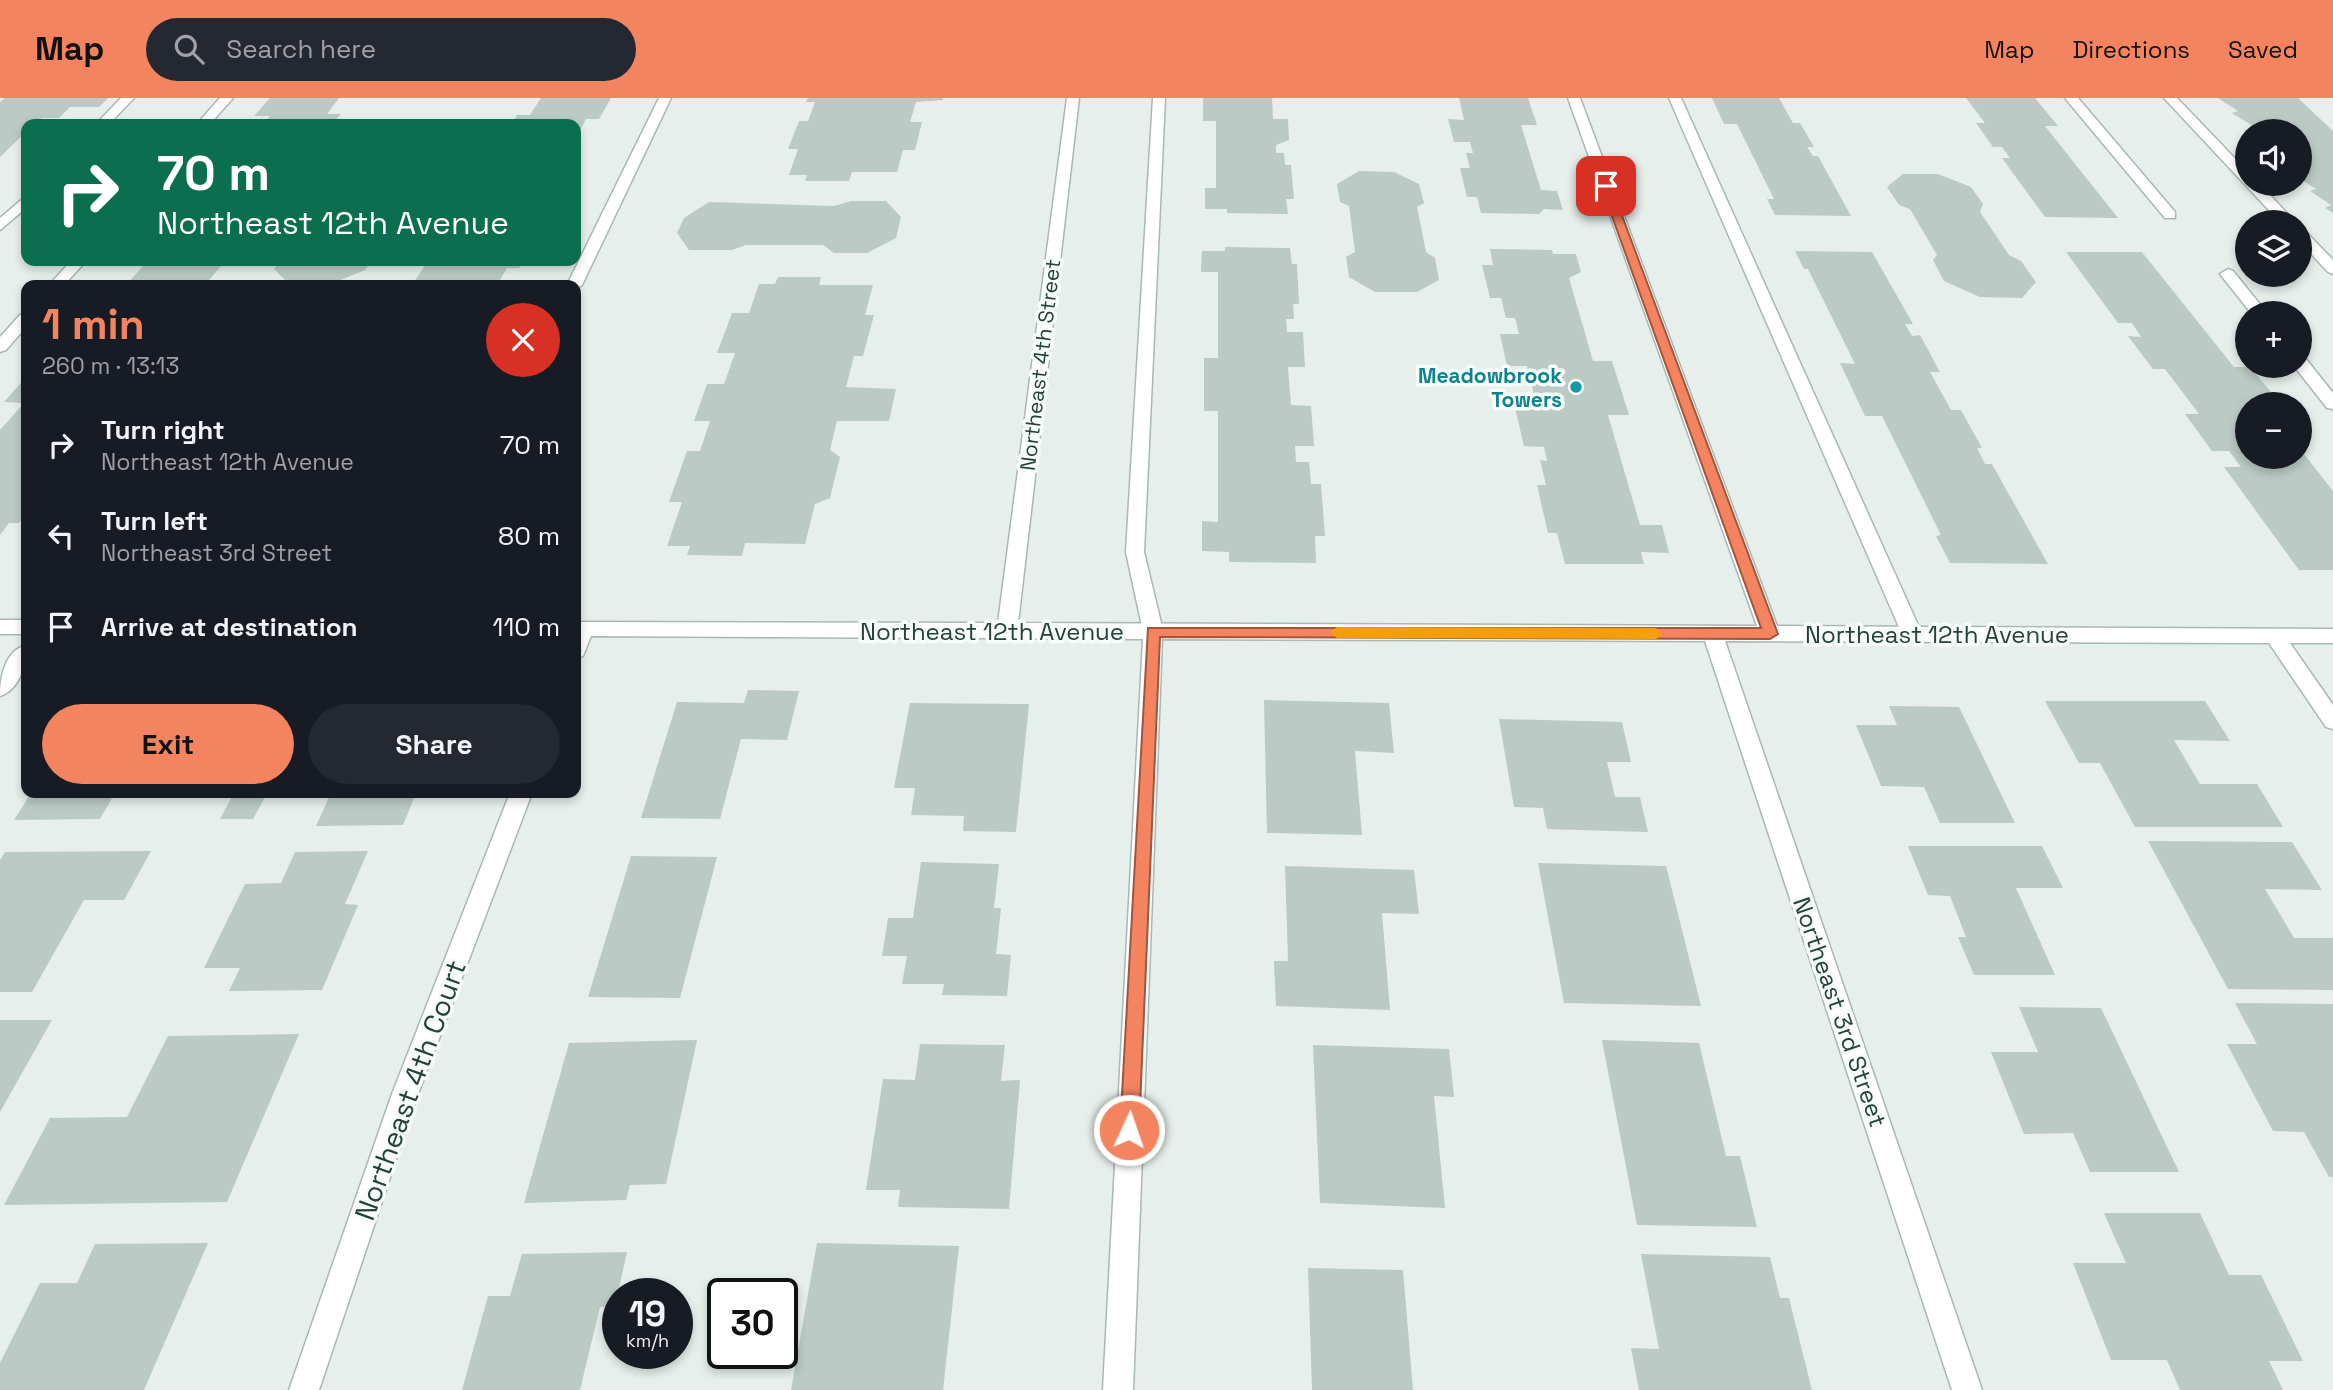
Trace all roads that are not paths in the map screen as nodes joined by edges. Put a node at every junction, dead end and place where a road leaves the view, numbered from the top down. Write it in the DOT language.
graph roads {
  1 [pos="128,98"];
  2 [pos="228,98"];
  3 [pos="665,98"];
  4 [pos="1073,98"];
  5 [pos="1158,98"];
  6 [pos="1574,98"];
  7 [pos="1675,98"];
  8 [pos="2071,98"];
  9 [pos="2170,98"];
  10 [pos="107,119"];
  11 [pos="209,119"];
  12 [pos="2235,166"];
  13 [pos="2263,196"];
  14 [pos="21,205"];
  15 [pos="2277,210"];
  16 [pos="2170,215"];
  17 [pos="0,226"];
  18 [pos="2312,247"];
  19 [pos="74,266"];
  20 [pos="2333,269"];
  21 [pos="2228,274"];
  22 [pos="61,280"];
  23 [pos="576,280"];
  24 [pos="2249,301"];
  25 [pos="21,324"];
  26 [pos="0,347"];
  27 [pos="2312,378"];
  28 [pos="2333,404"];
  29 [pos="0,627"];
  30 [pos="21,627"];
  31 [pos="581,629"];
  32 [pos="1153,632"];
  33 [pos="1007,633"];
  34 [pos="1713,634"];
  35 [pos="1770,634"];
  36 [pos="1912,634"];
  37 [pos="2274,635"];
  38 [pos="2333,636"];
  39 [pos="21,659"];
  40 [pos="0,688"];
  41 [pos="2333,721"];
  42 [pos="519,798"];
  43 [pos="304,1390"];
  44 [pos="1118,1390"];
  45 [pos="1967,1390"];
  1 -- 10 [label="street"];
  2 -- 11 [label="street"];
  3 -- 23 [label="street"];
  4 -- 33 [label="street, Northeast 4th Street"];
  5 -- 32 [label="street"];
  6 -- 35 [label="street"];
  7 -- 36 [label="street"];
  8 -- 16 [label="street"];
  9 -- 12 [label="street"];
  13 -- 15 [label="street"];
  14 -- 17 [label="street"];
  18 -- 20 [label="street"];
  19 -- 22 [label="street"];
  21 -- 24 [label="street"];
  25 -- 26 [label="street"];
  27 -- 28 [label="street"];
  29 -- 30 [label="street"];
  31 -- 33 [label="street, Northeast 12th Avenue"];
  32 -- 33 [label="street, Northeast 12th Avenue"];
  32 -- 34 [label="street, Northeast 12th Avenue"];
  32 -- 44 [label="street"];
  34 -- 35 [label="street, Northeast 12th Avenue"];
  34 -- 45 [label="street, Northeast 3rd Street"];
  35 -- 36 [label="street, Northeast 12th Avenue"];
  36 -- 37 [label="street, Northeast 12th Avenue"];
  37 -- 38 [label="street, Northeast 12th Avenue"];
  37 -- 41 [label="street"];
  39 -- 40 [label="street"];
  42 -- 43 [label="street, Northeast 4th Court"];
}
